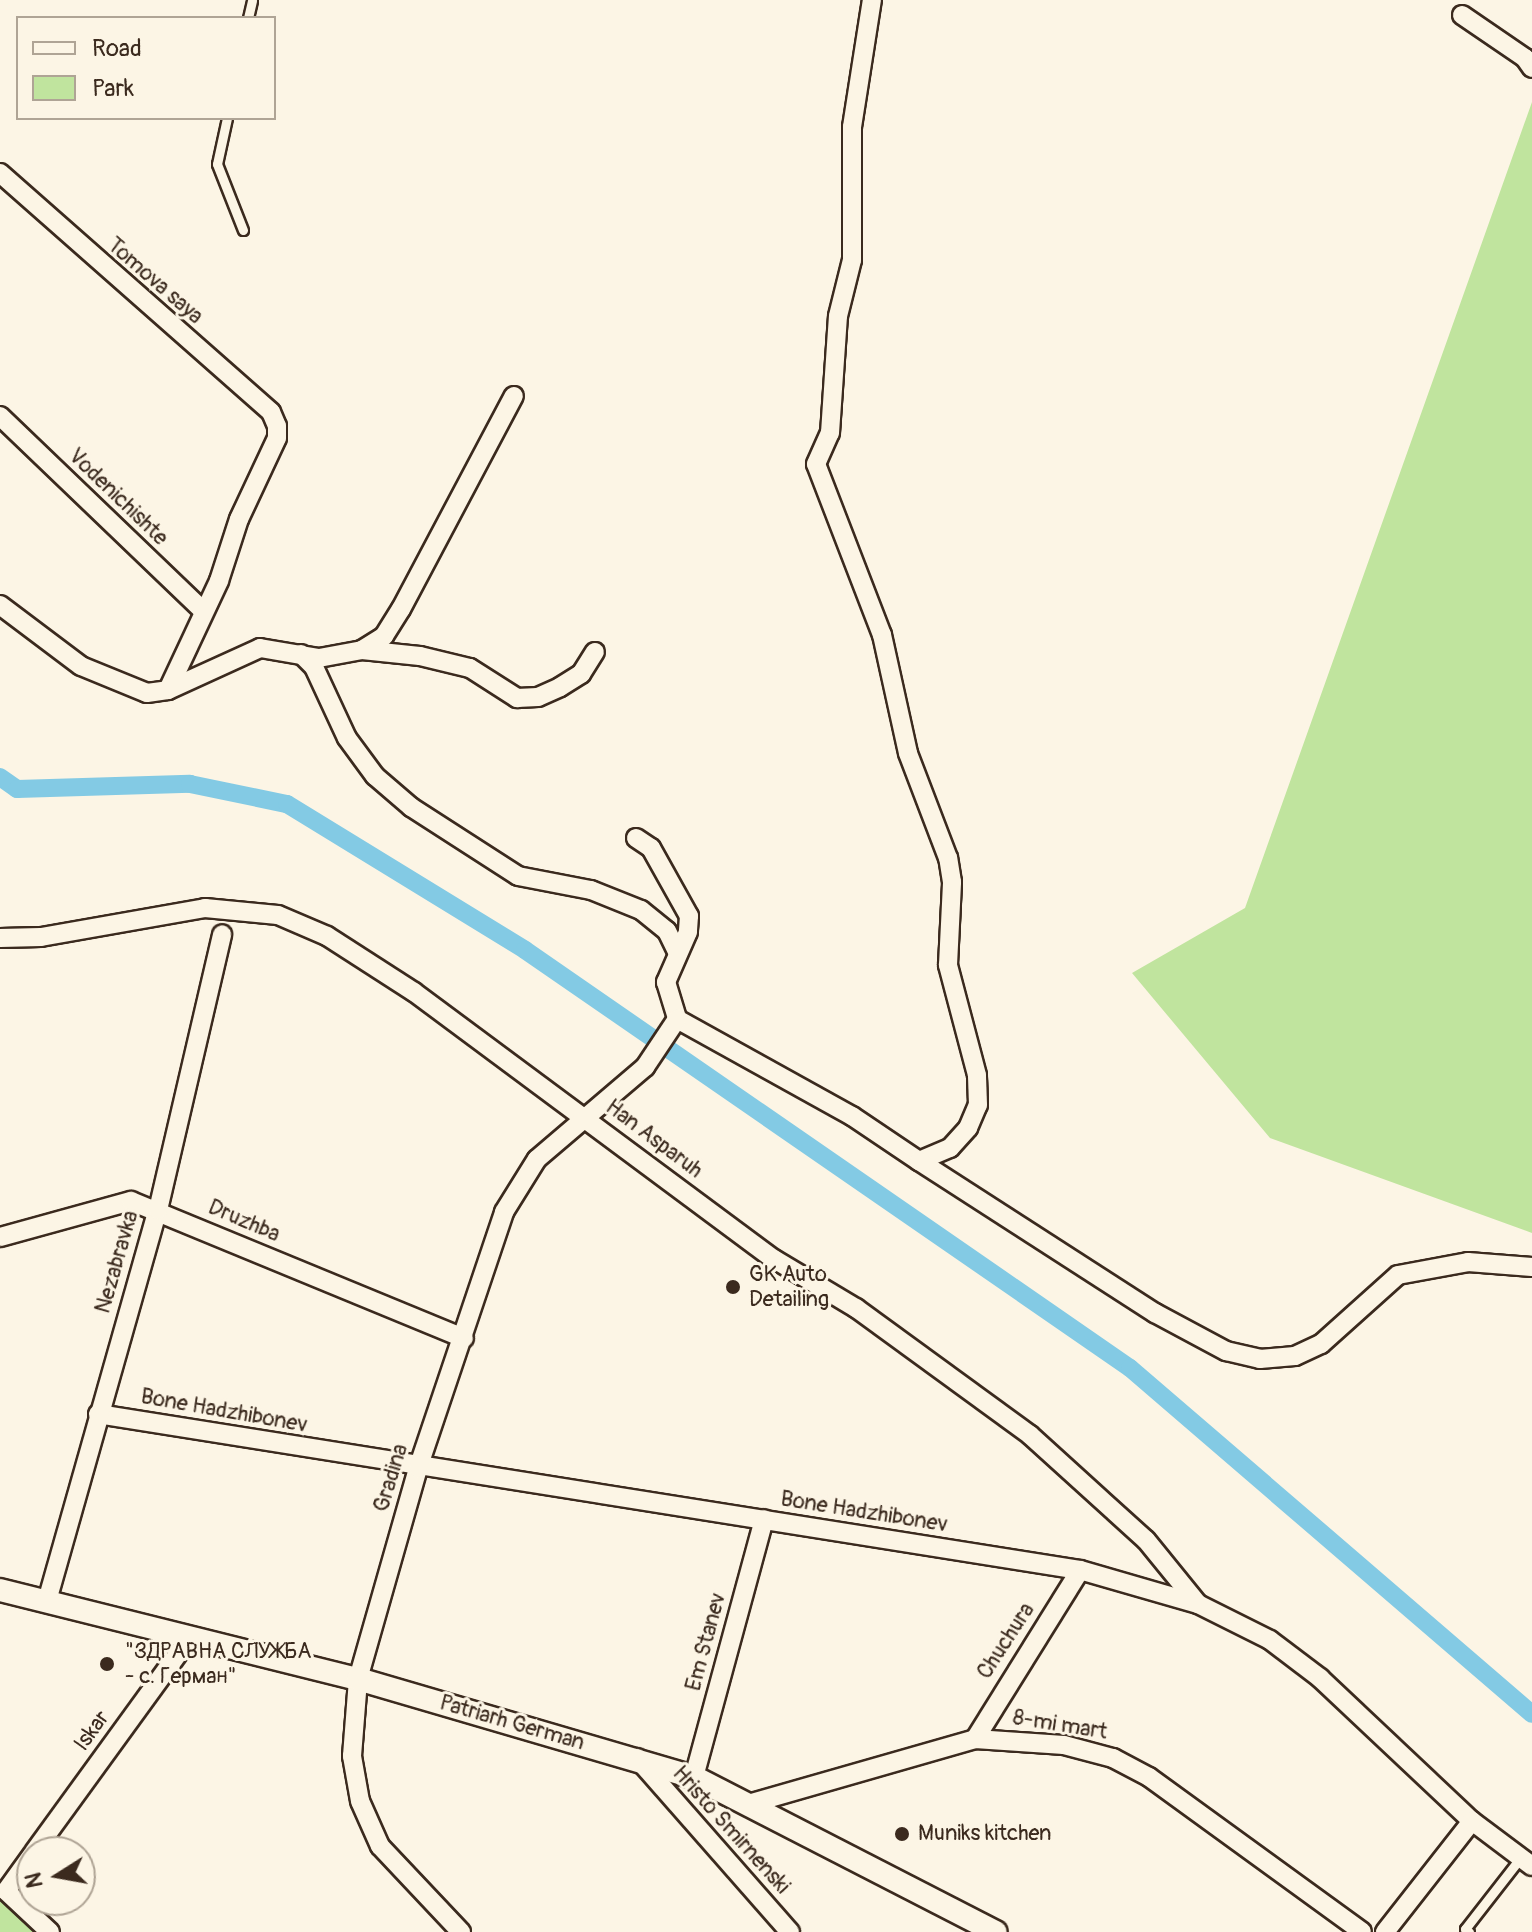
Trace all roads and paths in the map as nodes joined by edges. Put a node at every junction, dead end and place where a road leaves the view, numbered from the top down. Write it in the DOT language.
graph roads {
  1 [pos="872,0"];
  2 [pos="1462,15"];
  3 [pos="1532,68"];
  4 [pos="227,120"];
  5 [pos="0,173"];
  6 [pos="243,230"];
  7 [pos="514,396"];
  8 [pos="0,416"];
  9 [pos="0,605"];
  10 [pos="203,611"];
  11 [pos="362,650"];
  12 [pos="595,652"];
  13 [pos="301,654"];
  14 [pos="168,690"];
  15 [pos="636,838"];
  16 [pos="222,934"];
  17 [pos="0,938"];
  18 [pos="678,954"];
  19 [pos="677,1019"];
  20 [pos="584,1116"];
  21 [pos="919,1161"];
  22 [pos="158,1210"];
  23 [pos="0,1237"];
  24 [pos="1532,1267"];
  25 [pos="464,1338"];
  26 [pos="98,1414"];
  27 [pos="418,1468"];
  28 [pos="764,1519"];
  29 [pos="1080,1570"];
  30 [pos="0,1590"];
  31 [pos="47,1601"];
  32 [pos="1198,1604"];
  33 [pos="190,1637"];
  34 [pos="358,1679"];
  35 [pos="975,1739"];
  36 [pos="637,1758"];
  37 [pos="694,1777"];
  38 [pos="752,1803"];
  39 [pos="1472,1821"];
  40 [pos="45,1836"];
  41 [pos="1527,1861"];
  42 [pos="3,1888"];
  43 [pos="50,1932"];
  44 [pos="461,1932"];
  45 [pos="790,1932"];
  46 [pos="996,1932"];
  47 [pos="1362,1932"];
  48 [pos="1385,1932"];
  49 [pos="1469,1932"];
  1 -- 21 [label="street"];
  2 -- 3 [label="street"];
  4 -- 6 [label="lane"];
  5 -- 10 [label="street, Tomova saya"];
  7 -- 11 [label="street"];
  8 -- 10 [label="street, Vodenichishte"];
  9 -- 14 [label="street"];
  10 -- 14 [label="street"];
  11 -- 12 [label="street"];
  11 -- 13 [label="street"];
  13 -- 14 [label="street"];
  13 -- 18 [label="street"];
  15 -- 18 [label="street"];
  16 -- 22 [label="street, Nezabravka"];
  17 -- 20 [label="street, Han Asparuh"];
  18 -- 19 [label="street"];
  19 -- 20 [label="street, Gradina"];
  19 -- 21 [label="street"];
  20 -- 25 [label="street, Gradina"];
  20 -- 32 [label="street, Han Asparuh"];
  21 -- 24 [label="street"];
  22 -- 23 [label="street, Druzhba"];
  22 -- 25 [label="street, Druzhba"];
  22 -- 26 [label="street, Nezabravka"];
  25 -- 27 [label="street, Gradina"];
  26 -- 27 [label="street, Bone Hadzhibonev"];
  26 -- 31 [label="street, Nezabravka"];
  27 -- 28 [label="street, Bone Hadzhibonev"];
  27 -- 34 [label="street, Gradina"];
  28 -- 29 [label="street, Bone Hadzhibonev"];
  28 -- 37 [label="street, Em Stanev"];
  29 -- 32 [label="street, Bone Hadzhibonev"];
  29 -- 35 [label="street, Chuchura"];
  30 -- 31 [label="street, Patriarh German"];
  31 -- 33 [label="street, Patriarh German"];
  32 -- 39 [label="street, Bone Hadzhibonev"];
  33 -- 34 [label="street, Patriarh German"];
  33 -- 40 [label="street, Iskar"];
  34 -- 36 [label="street, Patriarh German"];
  34 -- 44 [label="street, Gradina"];
  35 -- 38 [label="street, 8-mi mart"];
  35 -- 47 [label="street, 8-mi mart"];
  36 -- 37 [label="street, Patriarh German"];
  36 -- 45 [label="street, Hristo Smirnenski"];
  37 -- 38 [label="street, Patriarh German"];
  38 -- 46 [label="street, Patriarh German"];
  39 -- 41 [label="street, Bone Hadzhibonev"];
  39 -- 48 [label="street"];
  41 -- 49 [label="lane"];
  42 -- 43 [label="street, Iskar"];
}
